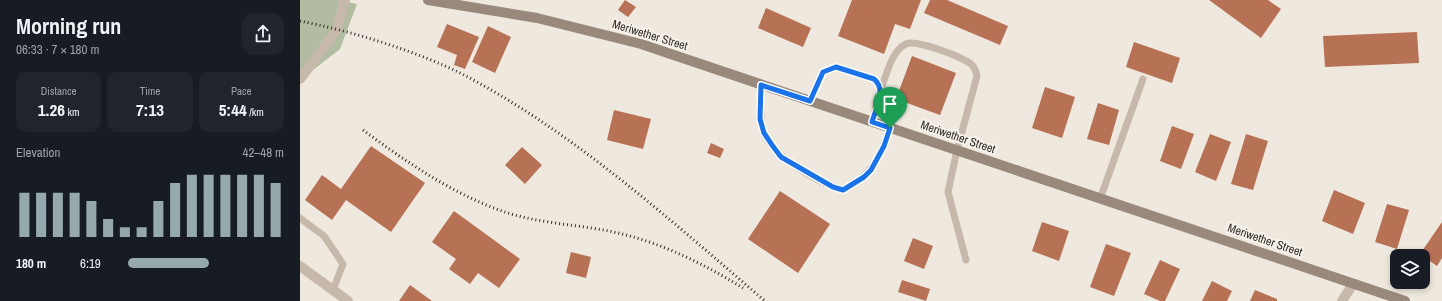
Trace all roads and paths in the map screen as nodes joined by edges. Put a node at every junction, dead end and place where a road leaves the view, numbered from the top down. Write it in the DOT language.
graph roads {
  1 [pos="345,0"];
  2 [pos="428,0"];
  3 [pos="450,2"];
  4 [pos="300,79"];
  5 [pos="1143,79"];
  6 [pos="761,85"];
  7 [pos="881,88"];
  8 [pos="810,101"];
  9 [pos="872,122"];
  10 [pos="890,128"];
  11 [pos="957,150"];
  12 [pos="1100,199"];
  13 [pos="300,218"];
  14 [pos="966,260"];
  15 [pos="300,266"];
  16 [pos="1353,284"];
  17 [pos="333,290"];
  18 [pos="348,301"];
  19 [pos="1342,301"];
  20 [pos="1405,301"];
  1 -- 4 [label="street"];
  2 -- 3 [label="street, Meriwether Street"];
  3 -- 6 [label="street, Meriwether Street"];
  5 -- 12 [label="lane"];
  6 -- 8 [label="street, Meriwether Street"];
  6 -- 10 [label="lane"];
  7 -- 8 [label="lane"];
  7 -- 9 [label="lane"];
  7 -- 11 [label="lane"];
  8 -- 9 [label="street, Meriwether Street"];
  9 -- 10 [label="street, Meriwether Street"];
  10 -- 11 [label="street, Meriwether Street"];
  11 -- 12 [label="street, Meriwether Street"];
  11 -- 14 [label="lane"];
  12 -- 16 [label="street, Meriwether Street"];
  13 -- 17 [label="lane"];
  15 -- 17 [label="street"];
  16 -- 19 [label="street"];
  16 -- 20 [label="street, Meriwether Street"];
  17 -- 18 [label="street"];
}
